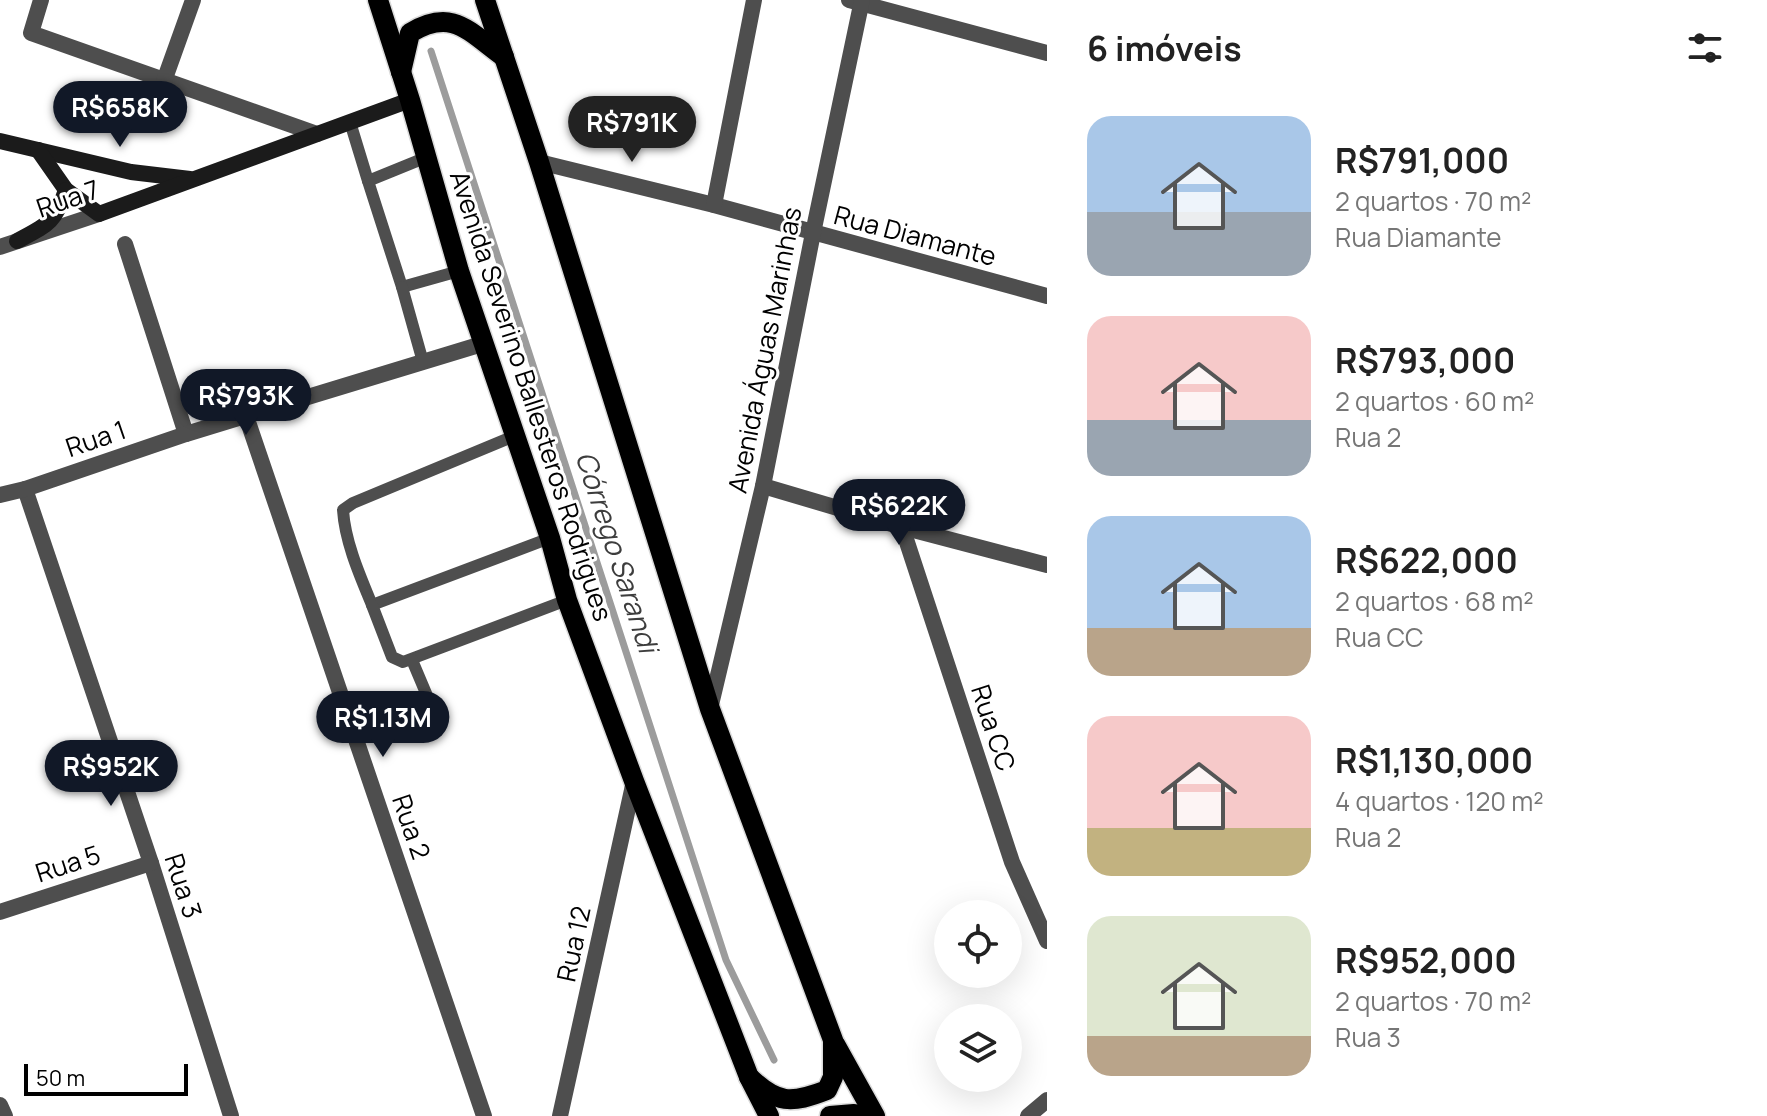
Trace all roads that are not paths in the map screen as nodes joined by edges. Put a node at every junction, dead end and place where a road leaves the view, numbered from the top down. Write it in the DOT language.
graph roads {
  1 [pos="41,0"];
  2 [pos="193,0"];
  3 [pos="378,0"];
  4 [pos="485,0"];
  5 [pos="754,0"];
  6 [pos="858,1"];
  7 [pos="1047,53"];
  8 [pos="504,57"];
  9 [pos="401,72"];
  10 [pos="164,81"];
  11 [pos="410,100"];
  12 [pos="350,122"];
  13 [pos="317,134"];
  14 [pos="0,141"];
  15 [pos="38,150"];
  16 [pos="427,157"];
  17 [pos="539,162"];
  18 [pos="197,180"];
  19 [pos="368,181"];
  20 [pos="66,190"];
  21 [pos="714,205"];
  22 [pos="99,214"];
  23 [pos="813,233"];
  24 [pos="17,241"];
  25 [pos="125,244"];
  26 [pos="0,247"];
  27 [pos="459,271"];
  28 [pos="402,287"];
  29 [pos="1047,296"];
  30 [pos="482,344"];
  31 [pos="423,362"];
  32 [pos="246,416"];
  33 [pos="186,434"];
  34 [pos="514,436"];
  35 [pos="763,486"];
  36 [pos="25,489"];
  37 [pos="0,495"];
  38 [pos="902,527"];
  39 [pos="550,538"];
  40 [pos="1047,565"];
  41 [pos="567,600"];
  42 [pos="372,605"];
  43 [pos="412,660"];
  44 [pos="710,709"];
  45 [pos="439,724"];
  46 [pos="634,781"];
  47 [pos="151,863"];
  48 [pos="0,912"];
  49 [pos="1047,941"];
  50 [pos="833,1040"];
  51 [pos="749,1077"];
  52 [pos="1047,1100"];
  53 [pos="0,1105"];
  54 [pos="5,1116"];
  55 [pos="231,1116"];
  56 [pos="484,1116"];
  57 [pos="560,1116"];
  58 [pos="769,1116"];
  59 [pos="875,1116"];
  60 [pos="1028,1116"];
  1 -- 10 [label="street"];
  2 -- 10 [label="street"];
  3 -- 9 [label="main road, Avenida Severino Ballesteros Rodrigues"];
  4 -- 8 [label="main road"];
  5 -- 21 [label="street"];
  6 -- 7 [label="street"];
  6 -- 23 [label="street, Avenida Águas Marinhas"];
  8 -- 9 [label="main road"];
  8 -- 17 [label="main road"];
  9 -- 11 [label="main road, Avenida Severino Ballesteros Rodrigues"];
  10 -- 13 [label="street"];
  11 -- 12 [label="street, Rua 7"];
  11 -- 16 [label="main road, Avenida Severino Ballesteros Rodrigues"];
  12 -- 13 [label="street, Rua 7"];
  12 -- 19 [label="lane"];
  13 -- 18 [label="street, Rua 7"];
  14 -- 15 [label="street"];
  15 -- 18 [label="street"];
  15 -- 20 [label="street"];
  16 -- 19 [label="lane"];
  16 -- 27 [label="main road, Avenida Severino Ballesteros Rodrigues"];
  17 -- 21 [label="street, Rua Diamante"];
  17 -- 44 [label="main road"];
  18 -- 22 [label="street, Rua 7"];
  19 -- 28 [label="lane"];
  20 -- 22 [label="street"];
  20 -- 24 [label="street"];
  21 -- 23 [label="street, Rua Diamante"];
  22 -- 24 [label="street, Rua 7"];
  23 -- 29 [label="street, Rua Diamante"];
  23 -- 35 [label="street, Avenida Águas Marinhas"];
  24 -- 26 [label="street, Rua 7"];
  25 -- 33 [label="street"];
  27 -- 28 [label="lane"];
  27 -- 30 [label="main road, Avenida Severino Ballesteros Rodrigues"];
  28 -- 31 [label="lane"];
  30 -- 31 [label="street, Rua 1"];
  30 -- 34 [label="main road, Avenida Severino Ballesteros Rodrigues"];
  31 -- 32 [label="street, Rua 1"];
  32 -- 33 [label="street, Rua 1"];
  32 -- 56 [label="street, Rua 2"];
  33 -- 36 [label="street, Rua 1"];
  34 -- 39 [label="main road, Avenida Severino Ballesteros Rodrigues"];
  34 -- 42 [label="lane"];
  35 -- 38 [label="street"];
  35 -- 44 [label="street, Avenida Águas Marinhas"];
  36 -- 37 [label="street, Rua 1"];
  36 -- 47 [label="street, Rua 3"];
  38 -- 40 [label="street"];
  38 -- 49 [label="street, Rua CC"];
  39 -- 41 [label="main road, Avenida Severino Ballesteros Rodrigues"];
  39 -- 42 [label="lane"];
  41 -- 43 [label="lane"];
  41 -- 46 [label="main road, Avenida Severino Ballesteros Rodrigues"];
  42 -- 43 [label="lane"];
  43 -- 45 [label="lane"];
  44 -- 50 [label="main road"];
  46 -- 51 [label="main road, Avenida Severino Ballesteros Rodrigues"];
  46 -- 57 [label="street, Rua 12"];
  47 -- 48 [label="street, Rua 5"];
  47 -- 55 [label="street, Rua 3"];
  50 -- 51 [label="main road"];
  50 -- 59 [label="main road"];
  51 -- 58 [label="main road, Avenida Severino Ballesteros Rodrigues"];
  52 -- 60 [label="street"];
  53 -- 54 [label="street"];
}
